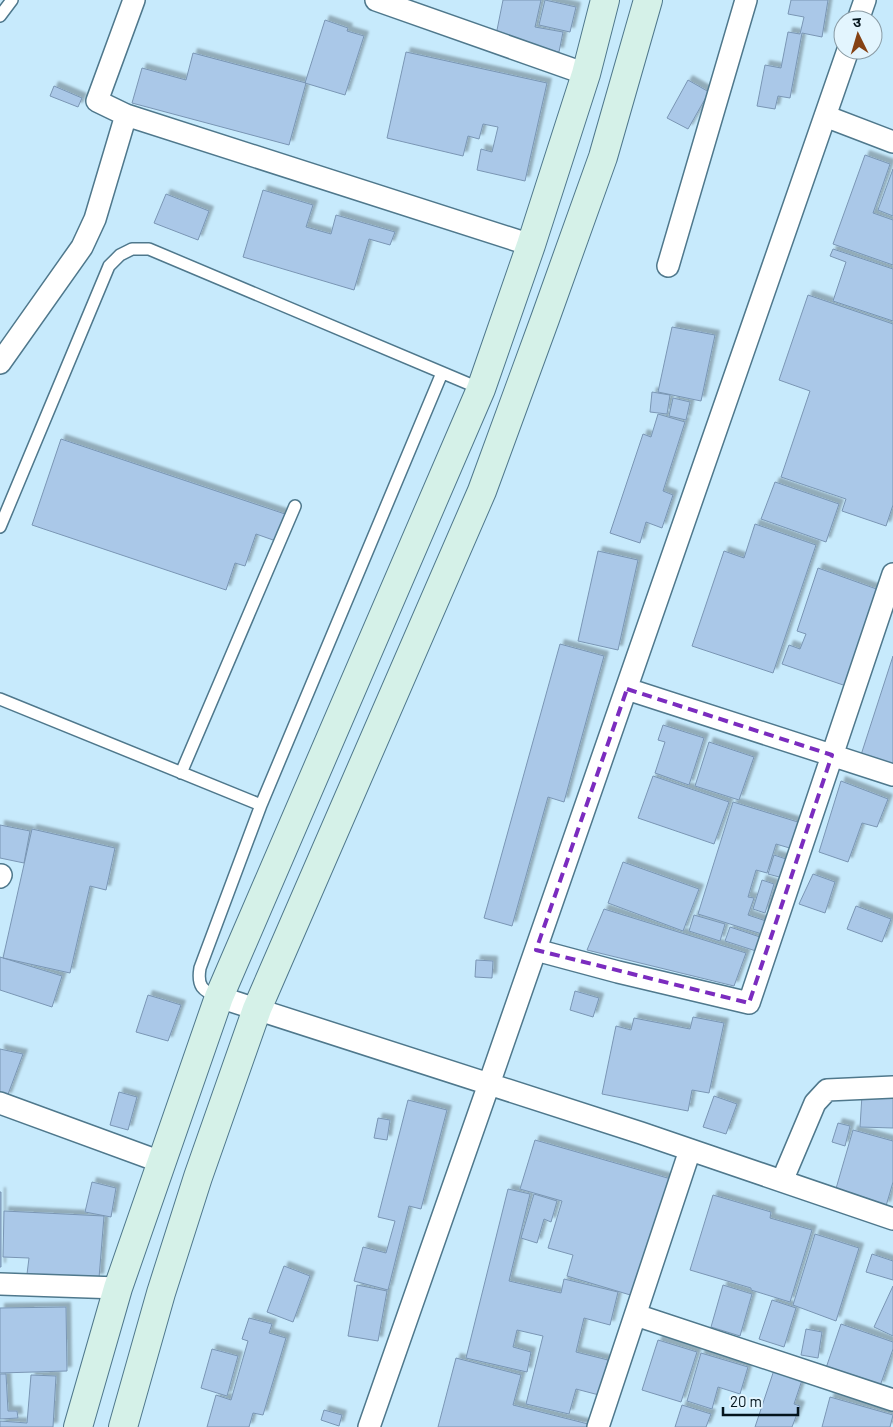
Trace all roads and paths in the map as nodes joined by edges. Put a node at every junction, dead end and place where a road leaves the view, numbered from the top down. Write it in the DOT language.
graph roads {
  1 [pos="12,0"];
  2 [pos="134,0"];
  3 [pos="376,0"];
  4 [pos="605,0"];
  5 [pos="648,0"];
  6 [pos="746,0"];
  7 [pos="0,16"];
  8 [pos="845,60"];
  9 [pos="586,74"];
  10 [pos="126,115"];
  11 [pos="825,116"];
  12 [pos="893,142"];
  13 [pos="531,244"];
  14 [pos="668,266"];
  15 [pos="0,363"];
  16 [pos="442,372"];
  17 [pos="481,389"];
  18 [pos="295,506"];
  19 [pos="0,527"];
  20 [pos="893,574"];
  21 [pos="886,618"];
  22 [pos="626,689"];
  23 [pos="0,699"];
  24 [pos="832,755"];
  25 [pos="181,773"];
  26 [pos="893,775"];
  27 [pos="261,805"];
  28 [pos="536,950"];
  29 [pos="219,997"];
  30 [pos="257,1009"];
  31 [pos="489,1084"];
  32 [pos="893,1087"];
  33 [pos="0,1103"];
  34 [pos="690,1150"];
  35 [pos="161,1162"];
  36 [pos="782,1181"];
  37 [pos="893,1219"];
  38 [pos="0,1284"];
  39 [pos="118,1288"];
  40 [pos="636,1315"];
  41 [pos="893,1400"];
  42 [pos="78,1427"];
  43 [pos="123,1427"];
  44 [pos="369,1427"];
  45 [pos="598,1427"];
  1 -- 7 [label="lane"];
  2 -- 10 [label="street"];
  3 -- 9 [label="street"];
  4 -- 9 [label="main road"];
  5 -- 30 [label="main road"];
  6 -- 14 [label="street"];
  8 -- 11 [label="street"];
  9 -- 13 [label="main road"];
  10 -- 13 [label="street"];
  10 -- 15 [label="street"];
  11 -- 12 [label="street"];
  11 -- 22 [label="street"];
  13 -- 17 [label="main road"];
  16 -- 17 [label="lane"];
  16 -- 19 [label="lane"];
  16 -- 27 [label="lane"];
  17 -- 29 [label="main road"];
  18 -- 25 [label="lane"];
  20 -- 21 [label="street"];
  21 -- 24 [label="street"];
  22 -- 24 [label="street"];
  22 -- 28 [label="street"];
  23 -- 25 [label="lane"];
  24 -- 26 [label="street"];
  24 -- 28 [label="street"];
  25 -- 27 [label="lane"];
  27 -- 29 [label="lane"];
  28 -- 31 [label="street"];
  29 -- 30 [label="street"];
  29 -- 35 [label="main road"];
  30 -- 31 [label="street"];
  30 -- 43 [label="main road"];
  31 -- 34 [label="street"];
  31 -- 44 [label="street"];
  32 -- 36 [label="street"];
  33 -- 35 [label="street"];
  34 -- 36 [label="street"];
  34 -- 40 [label="street"];
  35 -- 39 [label="main road"];
  36 -- 37 [label="street"];
  38 -- 39 [label="street"];
  39 -- 42 [label="main road"];
  40 -- 41 [label="street"];
  40 -- 45 [label="street"];
}
